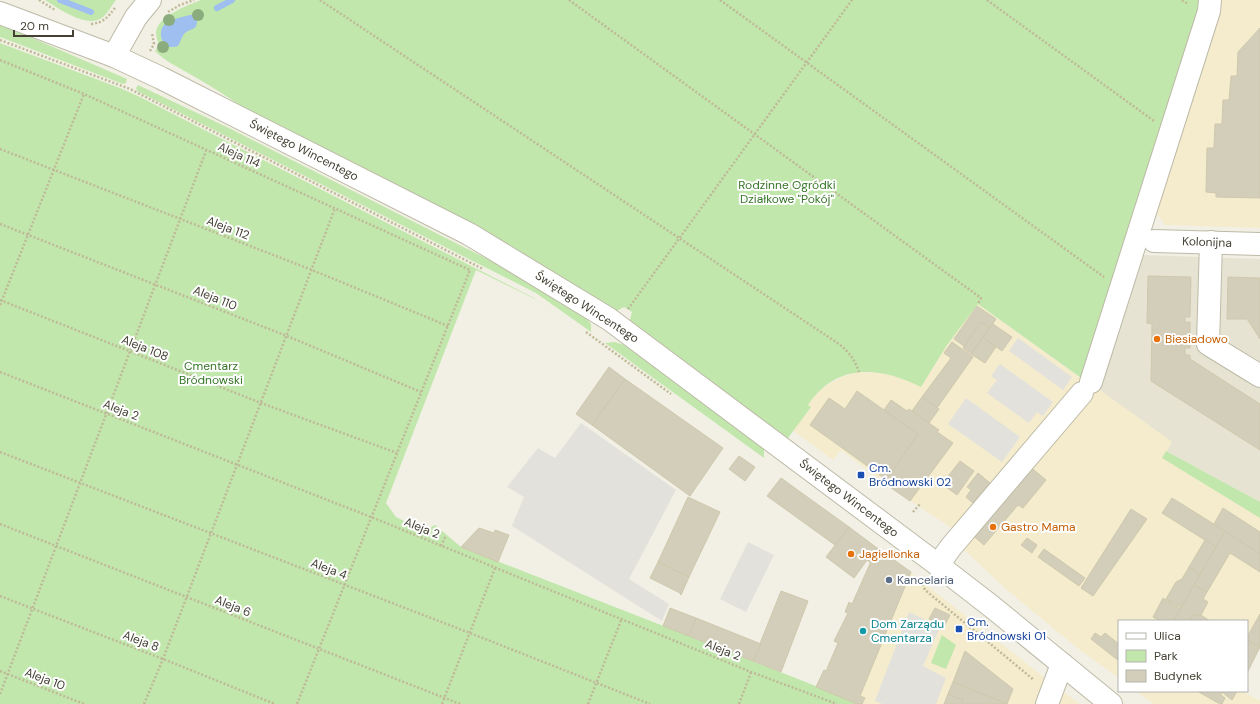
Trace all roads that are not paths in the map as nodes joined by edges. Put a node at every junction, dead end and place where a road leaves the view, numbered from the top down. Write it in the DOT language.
graph roads {
  1 [pos="1210,0"];
  2 [pos="157,8"];
  3 [pos="0,13"];
  4 [pos="114,56"];
  5 [pos="1154,241"];
  6 [pos="1211,242"];
  7 [pos="1260,244"];
  8 [pos="1260,376"];
  9 [pos="938,565"];
  10 [pos="1062,664"];
  11 [pos="1049,699"];
  12 [pos="1111,704"];
  1 -- 9 [label="street"];
  2 -- 4 [label="street"];
  3 -- 4 [label="street, Świętego Wincentego"];
  4 -- 9 [label="street, Świętego Wincentego"];
  5 -- 6 [label="street, Kolonijna"];
  6 -- 7 [label="street, Kolonijna"];
  6 -- 8 [label="street"];
  9 -- 10 [label="street, Świętego Wincentego"];
  10 -- 11 [label="street"];
  10 -- 12 [label="street, Świętego Wincentego"];
}
